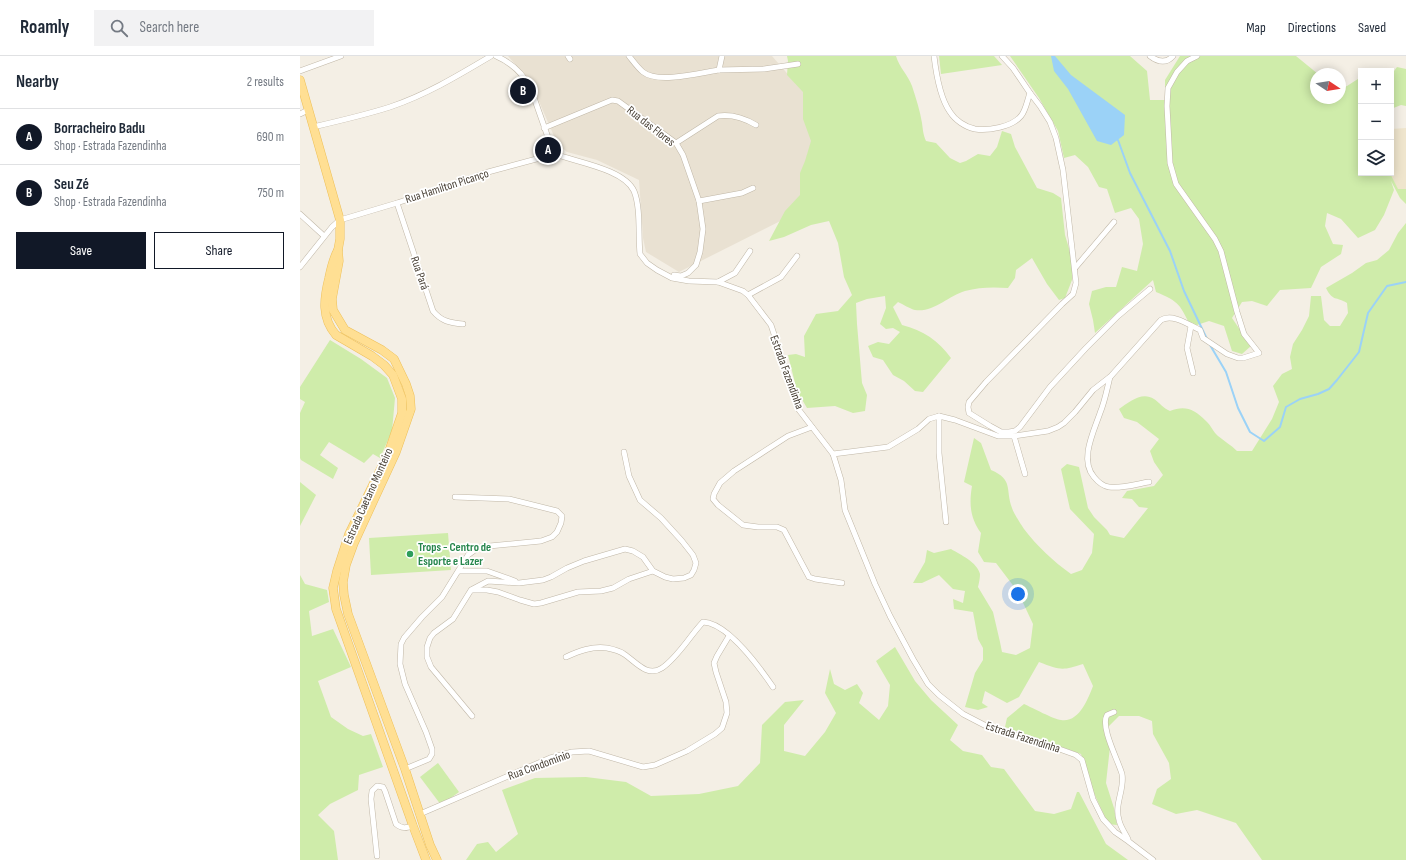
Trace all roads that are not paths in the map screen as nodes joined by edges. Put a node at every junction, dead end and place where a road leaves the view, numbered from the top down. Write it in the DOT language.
graph roads {
  1 [pos="491,56"];
  2 [pos="496,56"];
  3 [pos="629,56"];
  4 [pos="722,56"];
  5 [pos="934,56"];
  6 [pos="1002,56"];
  7 [pos="1150,56"];
  8 [pos="1173,56"];
  9 [pos="1197,56"];
  10 [pos="338,57"];
  11 [pos="798,64"];
  12 [pos="719,70"];
  13 [pos="300,71"];
  14 [pos="300,80"];
  15 [pos="1030,93"];
  16 [pos="308,110"];
  17 [pos="300,114"];
  18 [pos="756,125"];
  19 [pos="313,127"];
  20 [pos="544,128"];
  21 [pos="676,143"];
  22 [pos="555,154"];
  23 [pos="753,188"];
  24 [pos="699,201"];
  25 [pos="397,203"];
  26 [pos="300,214"];
  27 [pos="340,220"];
  28 [pos="1114,222"];
  29 [pos="324,236"];
  30 [pos="338,250"];
  31 [pos="750,251"];
  32 [pos="797,256"];
  33 [pos="647,263"];
  34 [pos="300,267"];
  35 [pos="1075,268"];
  36 [pos="718,282"];
  37 [pos="1150,289"];
  38 [pos="748,295"];
  39 [pos="463,324"];
  40 [pos="1191,326"];
  41 [pos="1193,373"];
  42 [pos="1111,376"];
  43 [pos="939,416"];
  44 [pos="812,428"];
  45 [pos="1014,436"];
  46 [pos="624,452"];
  47 [pos="833,454"];
  48 [pos="1025,474"];
  49 [pos="1149,482"];
  50 [pos="454,497"];
  51 [pos="946,522"];
  52 [pos="459,571"];
  53 [pos="653,571"];
  54 [pos="519,583"];
  55 [pos="842,583"];
  56 [pos="471,590"];
  57 [pos="729,636"];
  58 [pos="566,657"];
  59 [pos="773,687"];
  60 [pos="1114,712"];
  61 [pos="472,716"];
  62 [pos="405,770"];
  63 [pos="420,814"];
  64 [pos="413,826"];
  65 [pos="1128,840"];
  66 [pos="377,856"];
  67 [pos="426,860"];
  68 [pos="437,860"];
  69 [pos="1153,860"];
  1 -- 19 [label="street"];
  2 -- 20 [label="street"];
  3 -- 12 [label="street"];
  4 -- 12 [label="street"];
  5 -- 15 [label="street"];
  6 -- 15 [label="street"];
  7 -- 8 [label="street"];
  9 -- 40 [label="street"];
  10 -- 13 [label="street"];
  11 -- 12 [label="street"];
  14 -- 16 [label="main road, Estrada Caetano Monteiro"];
  15 -- 35 [label="street"];
  16 -- 17 [label="street"];
  16 -- 19 [label="main road, Estrada Caetano Monteiro"];
  18 -- 21 [label="street"];
  19 -- 27 [label="main road, Estrada Caetano Monteiro"];
  20 -- 21 [label="street, Rua das Flores"];
  20 -- 22 [label="street"];
  21 -- 24 [label="street, Rua das Flores"];
  22 -- 25 [label="street, Rua Hamilton Picanço"];
  22 -- 33 [label="street"];
  23 -- 24 [label="street"];
  24 -- 33 [label="street, Rua das Flores"];
  25 -- 27 [label="street, Rua Hamilton Picanço"];
  25 -- 39 [label="street, Rua Pará"];
  26 -- 29 [label="street"];
  27 -- 29 [label="street"];
  27 -- 30 [label="main road, Estrada Caetano Monteiro"];
  28 -- 35 [label="street"];
  29 -- 34 [label="street"];
  30 -- 62 [label="main road, Estrada Caetano Monteiro"];
  30 -- 64 [label="main road, Estrada Caetano Monteiro"];
  31 -- 36 [label="street"];
  32 -- 38 [label="street"];
  33 -- 36 [label="street, Estrada Fazendinha"];
  35 -- 37 [label="street"];
  36 -- 38 [label="street, Estrada Fazendinha"];
  38 -- 44 [label="street, Estrada Fazendinha"];
  40 -- 41 [label="street"];
  40 -- 42 [label="street"];
  42 -- 45 [label="street"];
  42 -- 49 [label="street"];
  43 -- 45 [label="street"];
  43 -- 47 [label="street"];
  43 -- 51 [label="street"];
  44 -- 47 [label="street, Estrada Fazendinha"];
  44 -- 55 [label="street"];
  45 -- 48 [label="street"];
  46 -- 53 [label="street"];
  47 -- 65 [label="street, Estrada Fazendinha"];
  50 -- 52 [label="street"];
  52 -- 54 [label="street"];
  52 -- 62 [label="street"];
  53 -- 54 [label="street"];
  53 -- 56 [label="street"];
  54 -- 56 [label="street"];
  56 -- 61 [label="street"];
  57 -- 58 [label="street"];
  57 -- 59 [label="street"];
  57 -- 63 [label="street, Rua Condomínio"];
  60 -- 65 [label="street"];
  62 -- 63 [label="main road, Estrada Caetano Monteiro"];
  63 -- 68 [label="main road, Estrada Caetano Monteiro"];
  64 -- 66 [label="street"];
  64 -- 67 [label="main road, Estrada Caetano Monteiro"];
  65 -- 69 [label="street, Estrada Fazendinha"];
}
